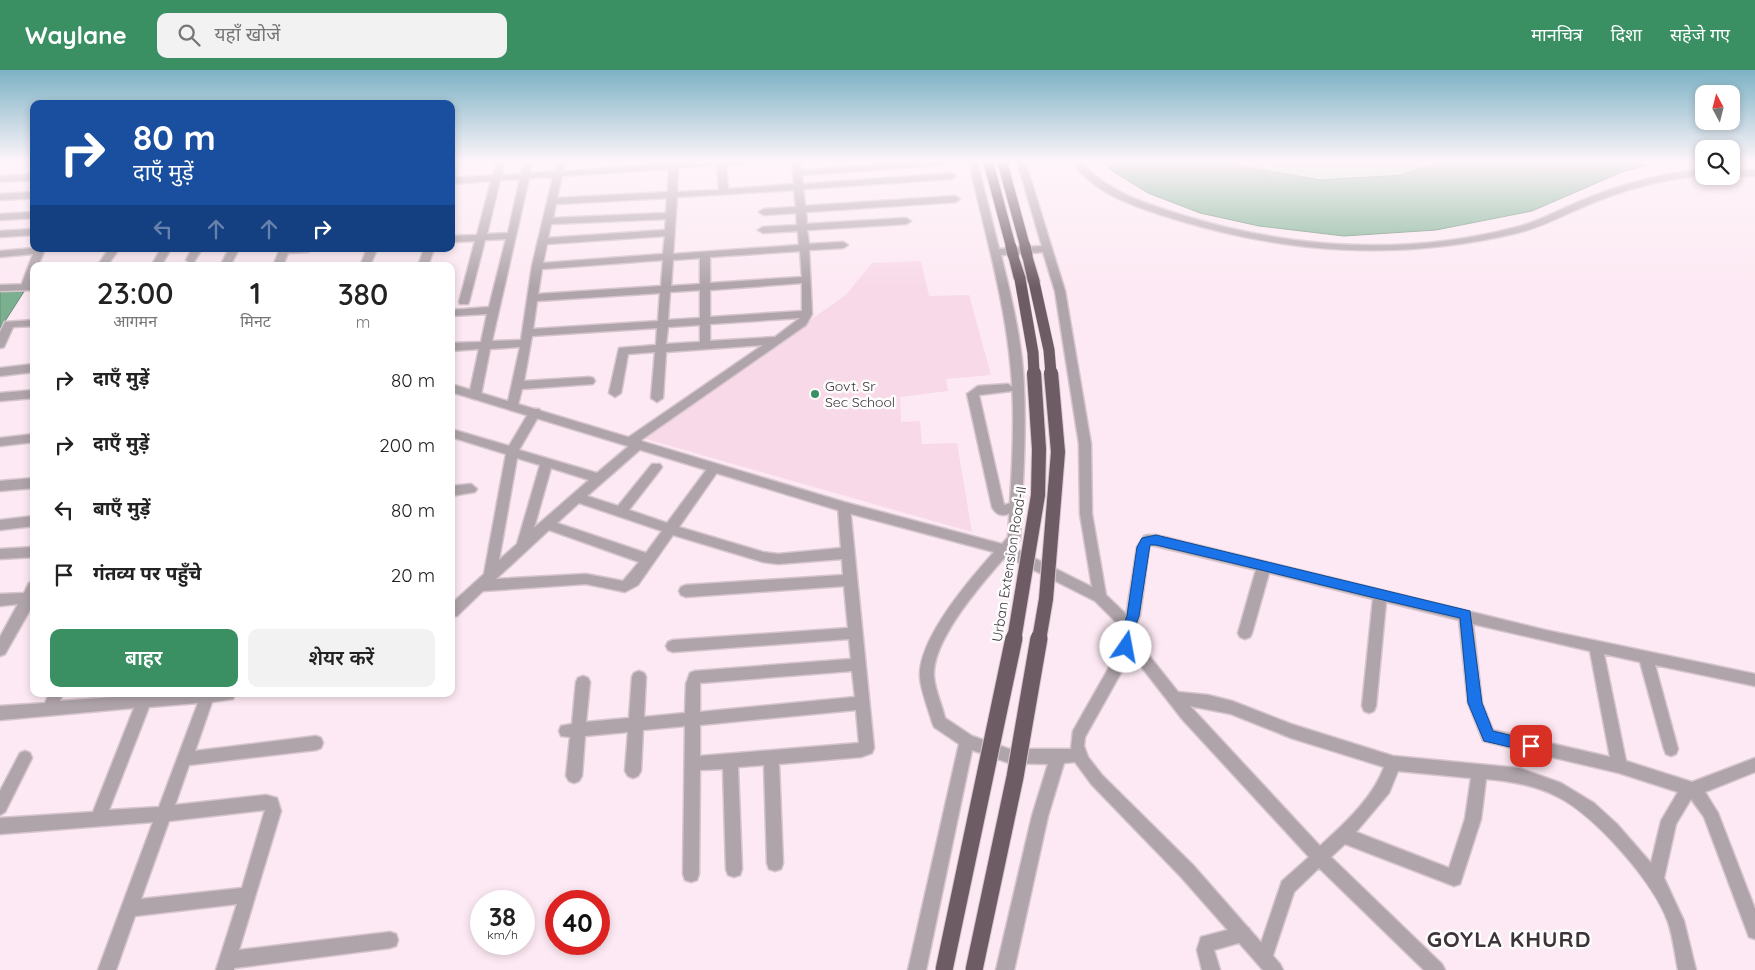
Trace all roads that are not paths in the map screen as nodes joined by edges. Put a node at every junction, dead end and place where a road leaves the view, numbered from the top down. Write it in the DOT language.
graph roads {
  1 [pos="491,203"];
  2 [pos="519,203"];
  3 [pos="552,203"];
  4 [pos="672,203"];
  5 [pos="799,203"];
  6 [pos="893,203"];
  7 [pos="984,203"];
  8 [pos="999,203"];
  9 [pos="1013,203"];
  10 [pos="1032,203"];
  11 [pos="1137,203"];
  12 [pos="1586,203"];
  13 [pos="800,209"];
  14 [pos="764,212"];
  15 [pos="30,214"];
  16 [pos="671,215"];
  17 [pos="0,217"];
  18 [pos="548,221"];
  19 [pos="906,222"];
  20 [pos="802,229"];
  21 [pos="763,230"];
  22 [pos="30,232"];
  23 [pos="670,233"];
  24 [pos="0,234"];
  25 [pos="512,236"];
  26 [pos="482,237"];
  27 [pos="455,239"];
  28 [pos="544,241"];
  29 [pos="843,245"];
  30 [pos="804,248"];
  31 [pos="1046,249"];
  32 [pos="1026,250"];
  33 [pos="30,251"];
  34 [pos="195,252"];
  35 [pos="996,252"];
  36 [pos="0,254"];
  37 [pos="705,254"];
  38 [pos="668,256"];
  39 [pos="191,260"];
  40 [pos="537,266"];
  41 [pos="807,279"];
  42 [pos="1027,280"];
  43 [pos="30,286"];
  44 [pos="706,287"];
  45 [pos="0,288"];
  46 [pos="666,289"];
  47 [pos="534,298"];
  48 [pos="464,302"];
  49 [pos="493,310"];
  50 [pos="455,313"];
  51 [pos="807,314"];
  52 [pos="30,321"];
  53 [pos="705,322"];
  54 [pos="664,325"];
  55 [pos="527,338"];
  56 [pos="778,340"];
  57 [pos="0,344"];
  58 [pos="486,345"];
  59 [pos="706,345"];
  60 [pos="455,347"];
  61 [pos="661,349"];
  62 [pos="30,368"];
  63 [pos="0,372"];
  64 [pos="589,381"];
  65 [pos="518,386"];
  66 [pos="1008,388"];
  67 [pos="455,389"];
  68 [pos="615,393"];
  69 [pos="30,394"];
  70 [pos="475,395"];
  71 [pos="0,397"];
  72 [pos="657,398"];
  73 [pos="513,406"];
  74 [pos="535,412"];
  75 [pos="455,434"];
  76 [pos="30,438"];
  77 [pos="0,442"];
  78 [pos="634,443"];
  79 [pos="512,452"];
  80 [pos="546,463"];
  81 [pos="656,467"];
  82 [pos="714,468"];
  83 [pos="598,478"];
  84 [pos="30,483"];
  85 [pos="0,486"];
  86 [pos="471,489"];
  87 [pos="455,490"];
  88 [pos="576,498"];
  89 [pos="844,507"];
  90 [pos="1015,507"];
  91 [pos="621,512"];
  92 [pos="30,521"];
  93 [pos="546,524"];
  94 [pos="0,525"];
  95 [pos="672,529"];
  96 [pos="523,546"];
  97 [pos="1006,550"];
  98 [pos="30,552"];
  99 [pos="848,553"];
  100 [pos="0,554"];
  101 [pos="649,560"];
  102 [pos="1264,566"];
  103 [pos="490,576"];
  104 [pos="850,580"];
  105 [pos="480,586"];
  106 [pos="686,591"];
  107 [pos="30,594"];
  108 [pos="1380,595"];
  109 [pos="1100,597"];
  110 [pos="30,598"];
  111 [pos="0,600"];
  112 [pos="455,609"];
  113 [pos="1466,614"];
  114 [pos="855,633"];
  115 [pos="1127,634"];
  116 [pos="1245,634"];
  117 [pos="673,646"];
  118 [pos="1596,647"];
  119 [pos="0,650"];
  120 [pos="1646,658"];
  121 [pos="860,664"];
  122 [pos="639,677"];
  123 [pos="1755,680"];
  124 [pos="583,682"];
  125 [pos="54,697"];
  126 [pos="190,697"];
  127 [pos="207,697"];
  128 [pos="1174,698"];
  129 [pos="124,699"];
  130 [pos="144,702"];
  131 [pos="863,703"];
  132 [pos="1369,706"];
  133 [pos="48,709"];
  134 [pos="0,713"];
  135 [pos="693,720"];
  136 [pos="637,725"];
  137 [pos="573,731"];
  138 [pos="966,741"];
  139 [pos="316,743"];
  140 [pos="1671,749"];
  141 [pos="1079,755"];
  142 [pos="1058,757"];
  143 [pos="25,758"];
  144 [pos="771,758"];
  145 [pos="184,760"];
  146 [pos="730,761"];
  147 [pos="1393,763"];
  148 [pos="692,764"];
  149 [pos="1755,765"];
  150 [pos="1619,766"];
  151 [pos="633,771"];
  152 [pos="1480,771"];
  153 [pos="574,776"];
  154 [pos="1691,788"];
  155 [pos="0,808"];
  156 [pos="164,814"];
  157 [pos="98,819"];
  158 [pos="0,826"];
  159 [pos="1343,835"];
  160 [pos="1320,858"];
  161 [pos="776,864"];
  162 [pos="734,869"];
  163 [pos="691,874"];
  164 [pos="1655,880"];
  165 [pos="248,895"];
  166 [pos="130,908"];
  167 [pos="1755,930"];
  168 [pos="1243,934"];
  169 [pos="390,940"];
  170 [pos="1269,964"];
  171 [pos="227,965"];
  172 [pos="107,970"];
  173 [pos="917,970"];
  174 [pos="944,970"];
  175 [pos="974,970"];
  176 [pos="1005,970"];
  177 [pos="1211,970"];
  178 [pos="1436,970"];
  179 [pos="1687,970"];
  1 -- 26 [label="street"];
  2 -- 25 [label="street"];
  3 -- 18 [label="street"];
  4 -- 16 [label="street"];
  5 -- 13 [label="street"];
  6 -- 13 [label="street"];
  7 -- 35 [label="street"];
  8 -- 42 [label="highway, Urban Extension Road-II"];
  9 -- 32 [label="highway, Urban Extension Road-II"];
  10 -- 31 [label="street"];
  11 -- 12 [label="street"];
  13 -- 14 [label="street"];
  13 -- 20 [label="street"];
  15 -- 17 [label="street"];
  16 -- 18 [label="street"];
  16 -- 23 [label="street"];
  18 -- 28 [label="street"];
  19 -- 20 [label="street"];
  20 -- 21 [label="street"];
  20 -- 30 [label="street"];
  22 -- 24 [label="street"];
  23 -- 28 [label="street"];
  23 -- 38 [label="street"];
  25 -- 26 [label="street"];
  25 -- 49 [label="street"];
  26 -- 27 [label="street"];
  26 -- 48 [label="street"];
  28 -- 40 [label="street"];
  29 -- 30 [label="street"];
  30 -- 37 [label="street"];
  30 -- 41 [label="street"];
  31 -- 35 [label="street"];
  31 -- 109 [label="street"];
  32 -- 42 [label="highway, Urban Extension Road-II"];
  33 -- 36 [label="street"];
  34 -- 39 [label="street"];
  35 -- 90 [label="street"];
  37 -- 38 [label="street"];
  37 -- 44 [label="street"];
  38 -- 40 [label="street"];
  38 -- 46 [label="street"];
  40 -- 47 [label="street"];
  41 -- 44 [label="street"];
  41 -- 51 [label="street"];
  42 -- 174 [label="highway, Urban Extension Road-II, bridge"];
  42 -- 175 [label="highway, Urban Extension Road-II, bridge"];
  43 -- 45 [label="street"];
  44 -- 46 [label="street"];
  44 -- 53 [label="street"];
  46 -- 47 [label="street"];
  46 -- 54 [label="street"];
  47 -- 55 [label="street"];
  49 -- 50 [label="street"];
  49 -- 58 [label="street"];
  51 -- 53 [label="street"];
  51 -- 56 [label="street"];
  52 -- 57 [label="street"];
  53 -- 54 [label="street"];
  53 -- 59 [label="street"];
  54 -- 55 [label="street"];
  54 -- 61 [label="street"];
  55 -- 58 [label="street"];
  55 -- 65 [label="street"];
  56 -- 59 [label="street"];
  56 -- 78 [label="street"];
  58 -- 60 [label="street"];
  58 -- 70 [label="street"];
  59 -- 61 [label="street"];
  61 -- 68 [label="street"];
  61 -- 72 [label="street"];
  62 -- 63 [label="street"];
  64 -- 65 [label="street"];
  65 -- 73 [label="street"];
  66 -- 90 [label="street"];
  67 -- 70 [label="street"];
  69 -- 71 [label="street"];
  70 -- 73 [label="street"];
  73 -- 74 [label="street"];
  74 -- 78 [label="street"];
  74 -- 79 [label="street"];
  75 -- 79 [label="street"];
  76 -- 77 [label="street"];
  78 -- 82 [label="street"];
  78 -- 83 [label="street"];
  79 -- 80 [label="street"];
  79 -- 103 [label="street"];
  80 -- 83 [label="street"];
  80 -- 96 [label="street"];
  81 -- 91 [label="street"];
  82 -- 89 [label="street"];
  82 -- 95 [label="street"];
  83 -- 88 [label="street"];
  84 -- 85 [label="street"];
  86 -- 87 [label="street"];
  88 -- 91 [label="street"];
  88 -- 93 [label="street"];
  89 -- 97 [label="street"];
  89 -- 99 [label="street"];
  90 -- 97 [label="street"];
  91 -- 95 [label="street"];
  92 -- 94 [label="street"];
  93 -- 96 [label="street"];
  93 -- 101 [label="street"];
  95 -- 99 [label="street"];
  95 -- 101 [label="street"];
  96 -- 103 [label="street"];
  97 -- 109 [label="street"];
  97 -- 138 [label="street"];
  98 -- 100 [label="street"];
  99 -- 104 [label="street"];
  101 -- 105 [label="street"];
  102 -- 108 [label="street"];
  102 -- 115 [label="street"];
  102 -- 116 [label="street"];
  103 -- 105 [label="street"];
  104 -- 106 [label="street"];
  104 -- 114 [label="street"];
  105 -- 112 [label="street"];
  107 -- 111 [label="street"];
  108 -- 113 [label="street"];
  108 -- 132 [label="street"];
  109 -- 115 [label="street"];
  110 -- 119 [label="street"];
  113 -- 118 [label="street"];
  113 -- 150 [label="street"];
  114 -- 117 [label="street"];
  114 -- 121 [label="street"];
  115 -- 128 [label="street"];
  115 -- 141 [label="street"];
  118 -- 120 [label="street"];
  118 -- 150 [label="street"];
  120 -- 123 [label="street"];
  120 -- 140 [label="street"];
  121 -- 131 [label="street"];
  121 -- 135 [label="street"];
  122 -- 136 [label="street"];
  124 -- 137 [label="street"];
  125 -- 133 [label="street"];
  126 -- 130 [label="street"];
  127 -- 145 [label="street"];
  128 -- 147 [label="street"];
  128 -- 160 [label="street"];
  129 -- 130 [label="street"];
  129 -- 133 [label="street"];
  130 -- 157 [label="street"];
  131 -- 135 [label="street"];
  131 -- 144 [label="street"];
  133 -- 134 [label="street"];
  135 -- 136 [label="street"];
  135 -- 148 [label="street"];
  136 -- 137 [label="street"];
  136 -- 151 [label="street"];
  137 -- 153 [label="street"];
  138 -- 142 [label="street"];
  138 -- 173 [label="street"];
  139 -- 145 [label="street"];
  141 -- 142 [label="street"];
  141 -- 168 [label="street"];
  142 -- 176 [label="street"];
  143 -- 155 [label="street"];
  144 -- 146 [label="street"];
  144 -- 161 [label="street"];
  145 -- 156 [label="street"];
  146 -- 148 [label="street"];
  146 -- 162 [label="street"];
  147 -- 152 [label="street"];
  147 -- 159 [label="street"];
  148 -- 163 [label="street"];
  149 -- 154 [label="street"];
  150 -- 154 [label="street"];
  152 -- 159 [label="street"];
  152 -- 164 [label="street"];
  154 -- 164 [label="street"];
  154 -- 167 [label="street"];
  156 -- 157 [label="street"];
  156 -- 165 [label="street"];
  156 -- 166 [label="street"];
  157 -- 158 [label="street"];
  159 -- 160 [label="street"];
  160 -- 170 [label="street"];
  160 -- 178 [label="street"];
  164 -- 179 [label="street"];
  165 -- 166 [label="street"];
  165 -- 171 [label="street"];
  166 -- 172 [label="street"];
  168 -- 170 [label="street"];
  168 -- 177 [label="street"];
  169 -- 171 [label="street"];
}
